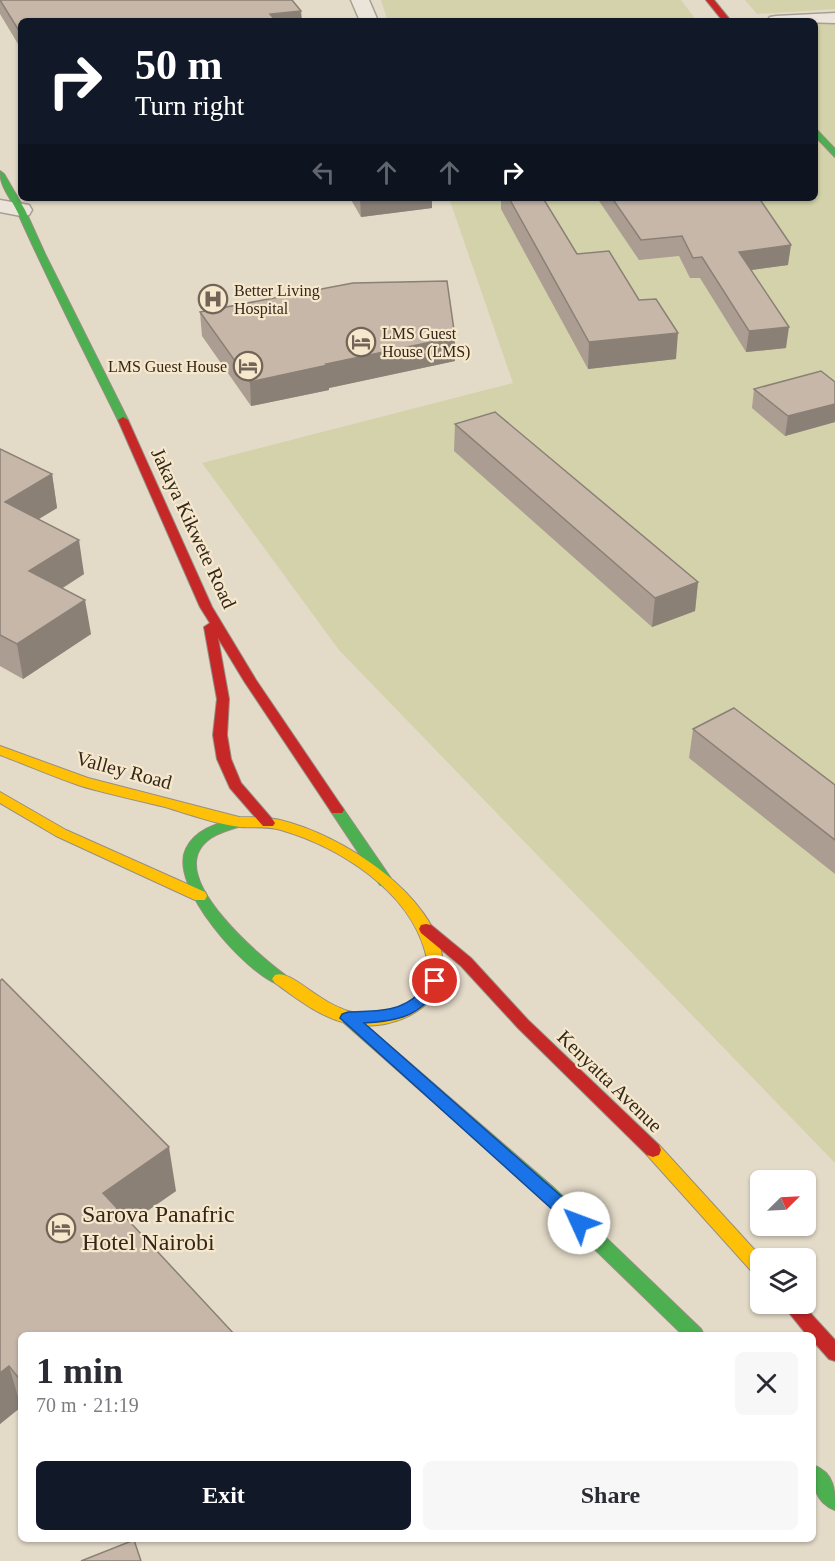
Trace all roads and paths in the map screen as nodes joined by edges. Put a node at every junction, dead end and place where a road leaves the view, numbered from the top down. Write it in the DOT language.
graph roads {
  1 [pos="360,0"];
  2 [pos="710,0"];
  3 [pos="368,18"];
  4 [pos="725,18"];
  5 [pos="835,18"];
  6 [pos="818,19"];
  7 [pos="818,134"];
  8 [pos="835,154"];
  9 [pos="0,174"];
  10 [pos="10,208"];
  11 [pos="206,607"];
  12 [pos="0,750"];
  13 [pos="0,797"];
  14 [pos="240,822"];
  15 [pos="268,823"];
  16 [pos="385,881"];
  17 [pos="200,896"];
  18 [pos="425,928"];
  19 [pos="348,1018"];
  20 [pos="750,1258"];
  21 [pos="800,1314"];
  22 [pos="692,1332"];
  23 [pos="835,1353"];
  24 [pos="816,1478"];
  25 [pos="835,1501"];
  1 -- 3 [label="street"];
  2 -- 4 [label="main road"];
  5 -- 6 [label="street"];
  7 -- 8 [label="main road"];
  9 -- 10 [label="main road, Jakaya Kikwete Road"];
  10 -- 11 [label="main road, Jakaya Kikwete Road"];
  11 -- 15 [label="main road"];
  11 -- 16 [label="main road, Jakaya Kikwete Road"];
  12 -- 14 [label="main road, Valley Road"];
  13 -- 17 [label="main road"];
  14 -- 15 [label="main road"];
  14 -- 17 [label="main road"];
  15 -- 16 [label="main road"];
  16 -- 18 [label="main road"];
  17 -- 19 [label="main road"];
  18 -- 19 [label="main road"];
  18 -- 20 [label="main road, Kenyatta Avenue"];
  19 -- 22 [label="main road"];
  21 -- 23 [label="main road"];
  24 -- 25 [label="main road"];
}
